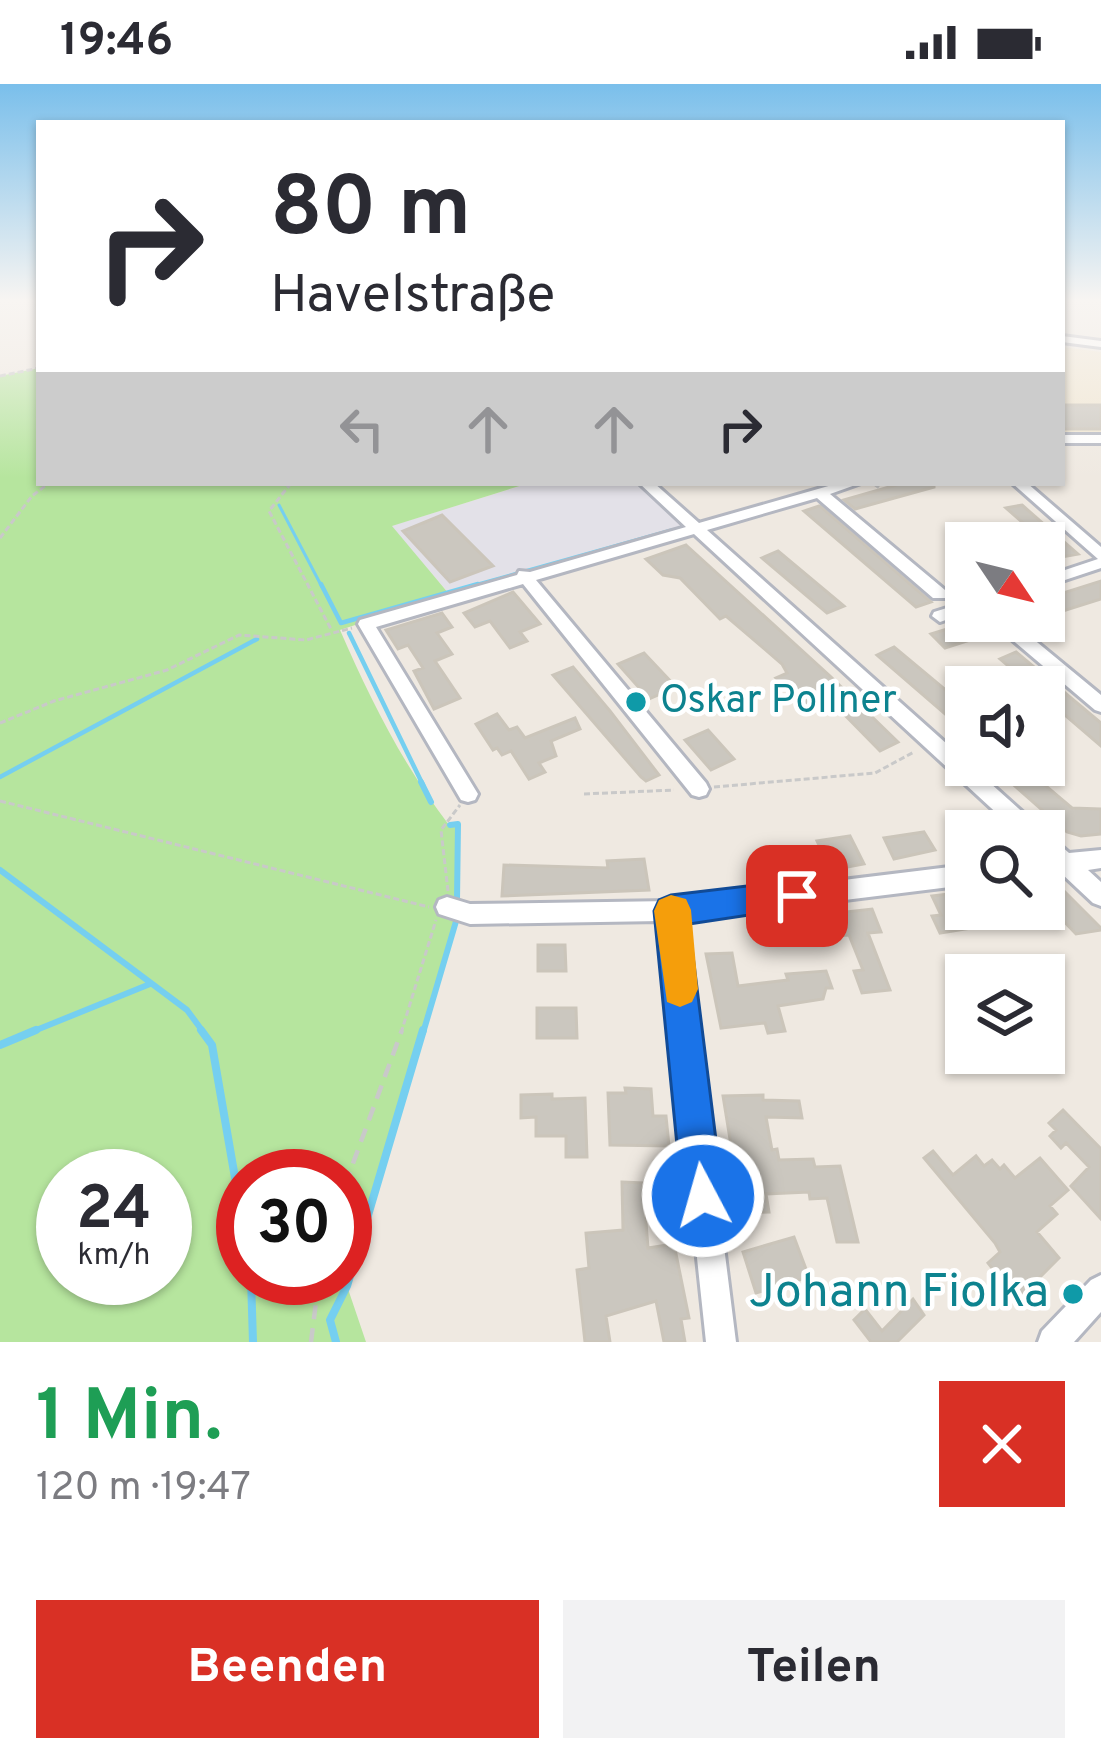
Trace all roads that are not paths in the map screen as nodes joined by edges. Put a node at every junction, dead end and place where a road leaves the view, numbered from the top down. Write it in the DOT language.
graph roads {
  1 [pos="1065,439"];
  2 [pos="1101,439"];
  3 [pos="649,486"];
  4 [pos="844,486"];
  5 [pos="1022,486"];
  6 [pos="820,493"];
  7 [pos="695,527"];
  8 [pos="1101,559"];
  9 [pos="1065,574"];
  10 [pos="524,575"];
  11 [pos="939,594"];
  12 [pos="945,614"];
  13 [pos="940,616"];
  14 [pos="1026,642"];
  15 [pos="1101,705"];
  16 [pos="699,789"];
  17 [pos="468,794"];
  18 [pos="1007,810"];
  19 [pos="1101,859"];
  20 [pos="1065,863"];
  21 [pos="1065,871"];
  22 [pos="945,878"];
  23 [pos="1101,896"];
  24 [pos="459,911"];
  25 [pos="671,911"];
  26 [pos="1101,1290"];
  27 [pos="721,1342"];
  28 [pos="1053,1342"];
  1 -- 2 [label="street"];
  3 -- 7 [label="street"];
  4 -- 6 [label="street"];
  5 -- 8 [label="street"];
  6 -- 7 [label="street"];
  6 -- 11 [label="street"];
  7 -- 10 [label="street"];
  7 -- 18 [label="street"];
  8 -- 9 [label="street"];
  10 -- 16 [label="street"];
  10 -- 17 [label="street"];
  12 -- 13 [label="street"];
  14 -- 15 [label="street"];
  19 -- 20 [label="street"];
  21 -- 23 [label="street"];
  22 -- 25 [label="street"];
  24 -- 25 [label="street"];
  25 -- 27 [label="street"];
  26 -- 28 [label="street"];
}
